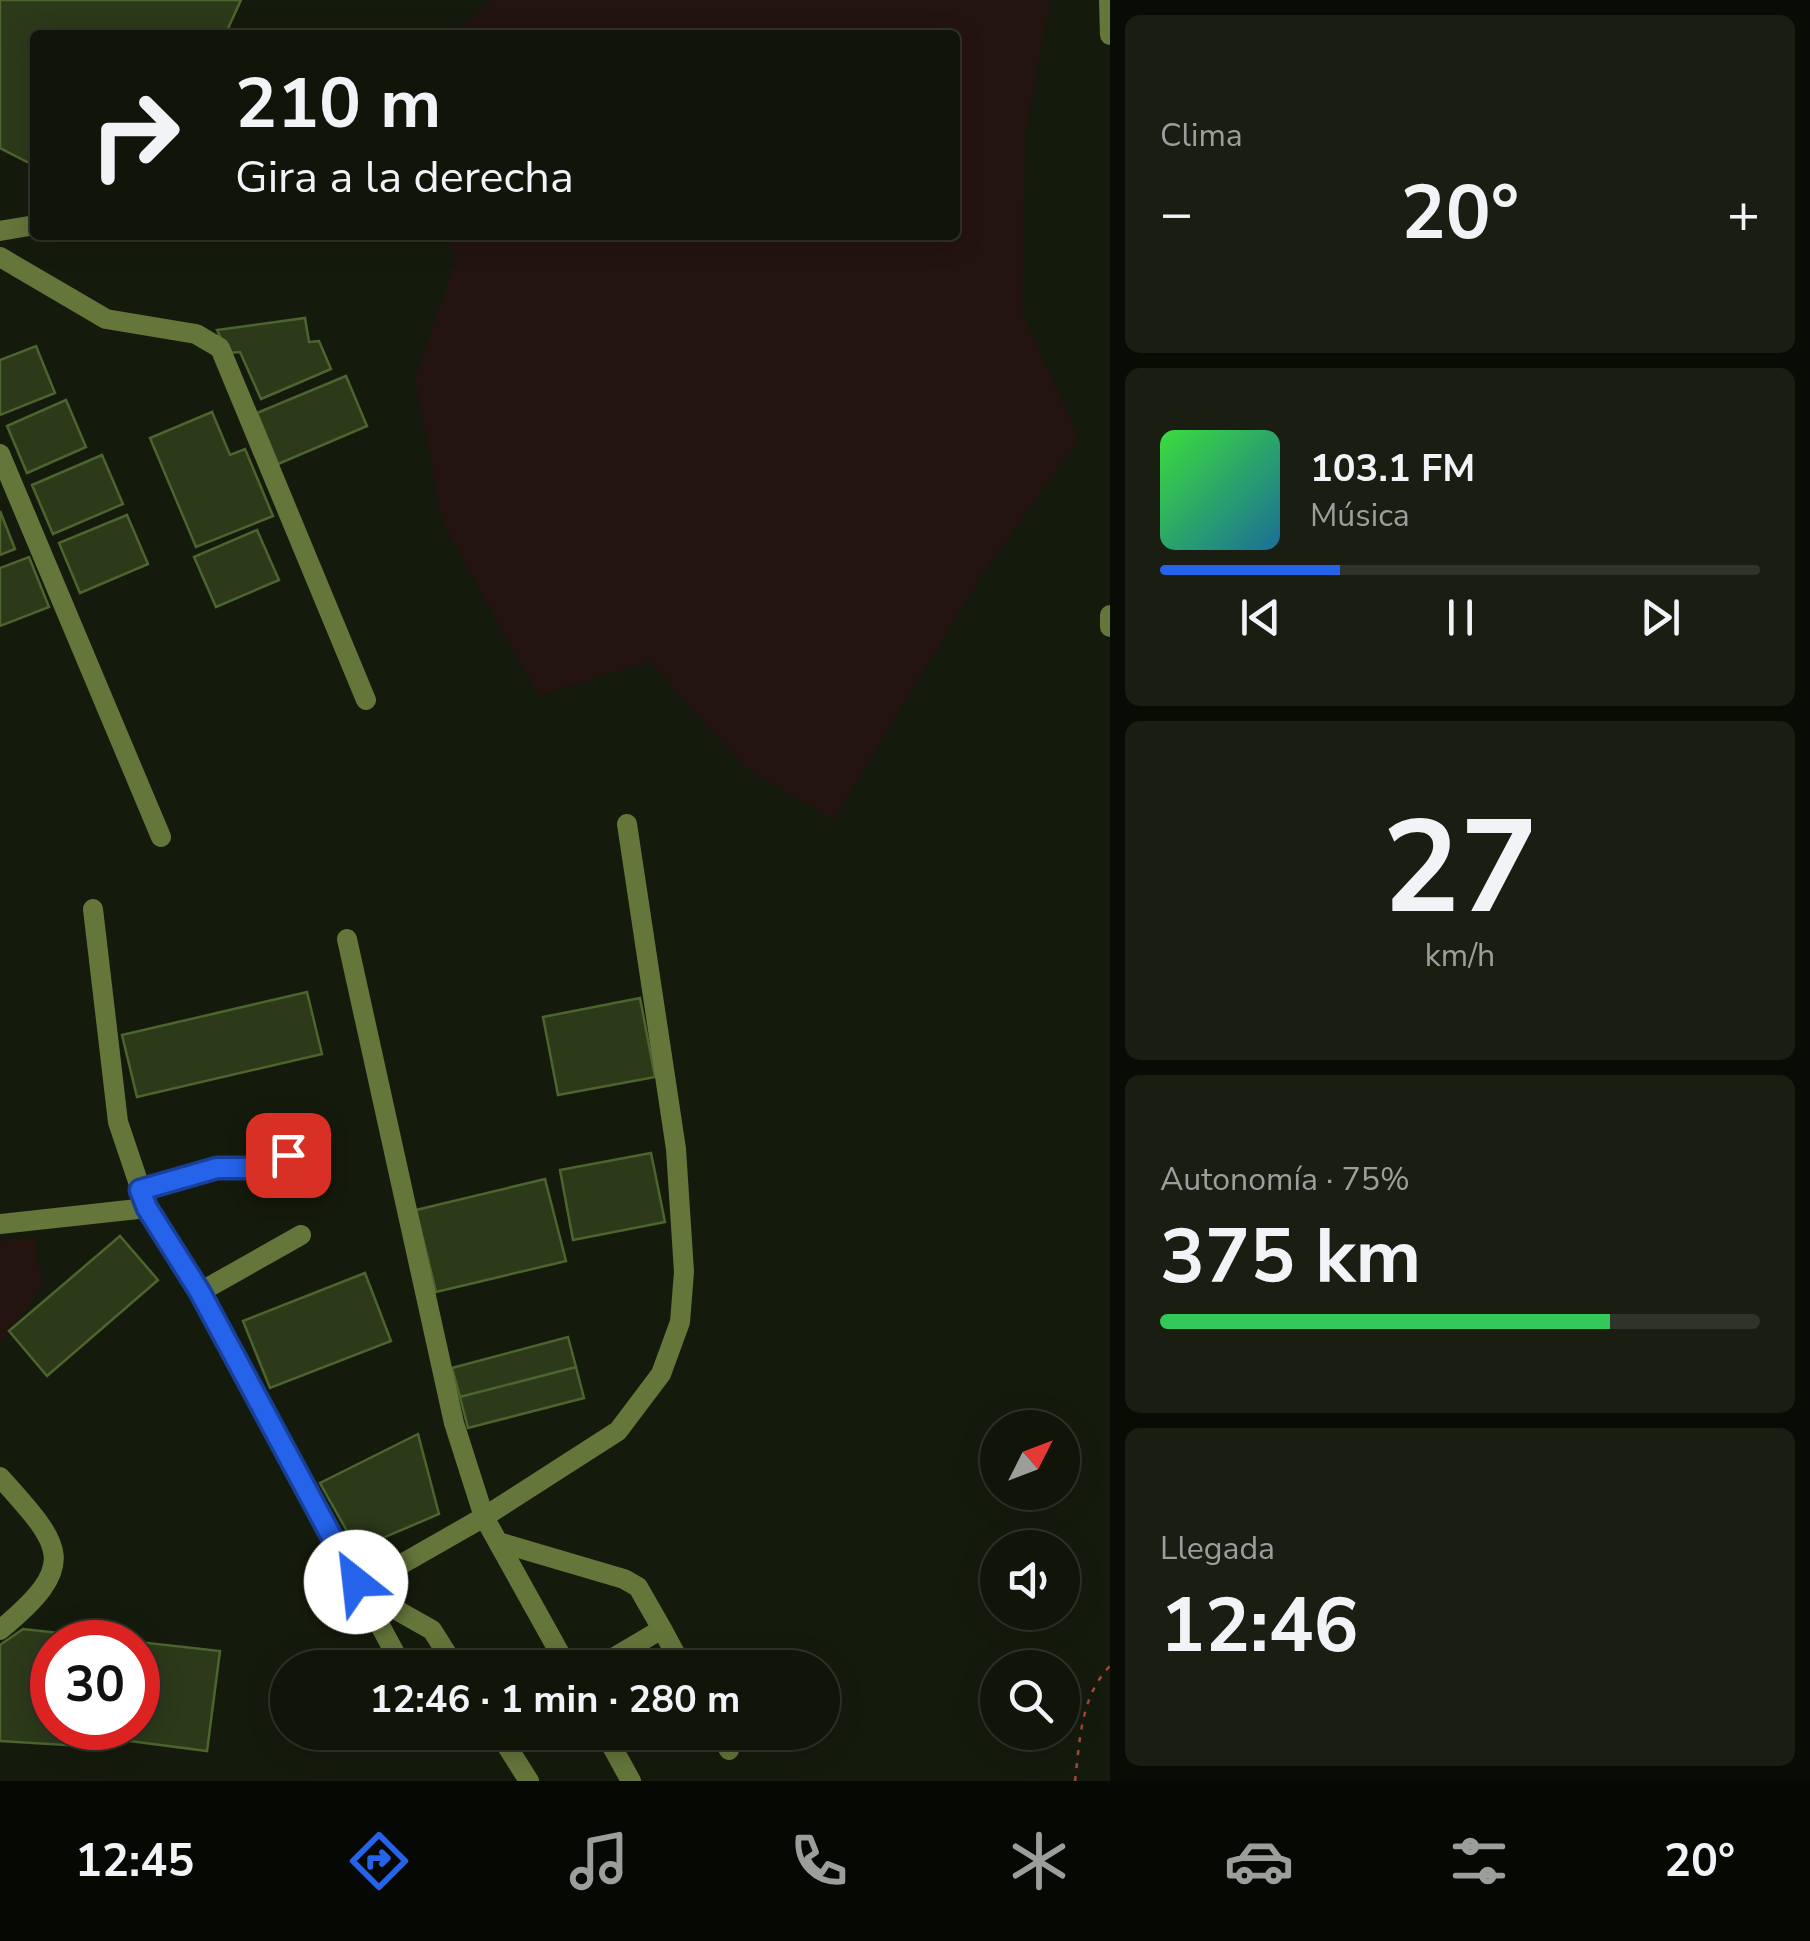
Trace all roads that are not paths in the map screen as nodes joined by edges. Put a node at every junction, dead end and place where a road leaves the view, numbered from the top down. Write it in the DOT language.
graph roads {
  1 [pos="1110,0"];
  2 [pos="1110,35"];
  3 [pos="30,226"];
  4 [pos="0,230"];
  5 [pos="0,257"];
  6 [pos="0,454"];
  7 [pos="1110,614"];
  8 [pos="1110,627"];
  9 [pos="366,700"];
  10 [pos="627,824"];
  11 [pos="161,836"];
  12 [pos="93,909"];
  13 [pos="347,939"];
  14 [pos="288,1155"];
  15 [pos="144,1199"];
  16 [pos="0,1224"];
  17 [pos="301,1235"];
  18 [pos="200,1292"];
  19 [pos="0,1477"];
  20 [pos="484,1517"];
  21 [pos="498,1542"];
  22 [pos="364,1581"];
  23 [pos="662,1629"];
  24 [pos="0,1630"];
  25 [pos="395,1650"];
  26 [pos="445,1650"];
  27 [pos="558,1650"];
  28 [pos="626,1650"];
  29 [pos="673,1650"];
  30 [pos="509,1750"];
  31 [pos="614,1750"];
  32 [pos="529,1781"];
  33 [pos="630,1781"];
  1 -- 2 [label="street"];
  3 -- 4 [label="street"];
  5 -- 9 [label="street"];
  6 -- 11 [label="street"];
  7 -- 8 [label="street"];
  10 -- 20 [label="street"];
  12 -- 15 [label="street"];
  13 -- 20 [label="street"];
  14 -- 15 [label="street"];
  15 -- 16 [label="street"];
  15 -- 18 [label="street"];
  17 -- 18 [label="street"];
  18 -- 22 [label="street"];
  19 -- 24 [label="street"];
  20 -- 21 [label="street"];
  20 -- 22 [label="street"];
  21 -- 23 [label="street"];
  21 -- 27 [label="street"];
  22 -- 25 [label="street"];
  22 -- 26 [label="street"];
  23 -- 28 [label="street"];
  23 -- 29 [label="street"];
  30 -- 32 [label="street"];
  31 -- 33 [label="street"];
}
